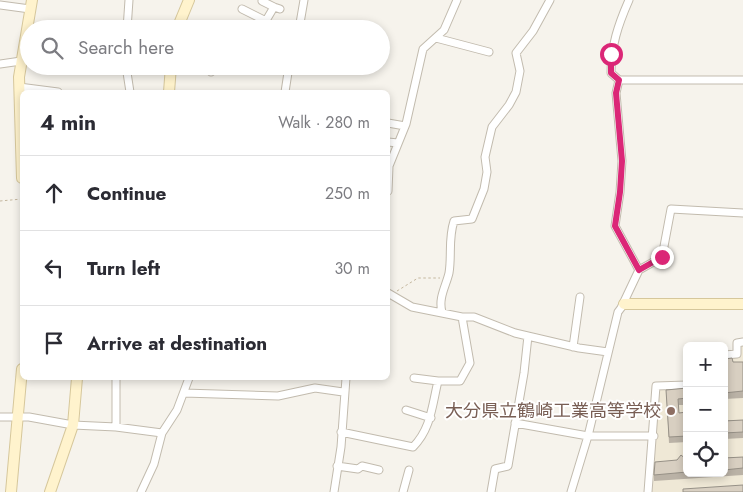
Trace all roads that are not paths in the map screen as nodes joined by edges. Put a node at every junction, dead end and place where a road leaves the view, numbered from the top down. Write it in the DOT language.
graph roads {
  1 [pos="129,0"];
  2 [pos="189,0"];
  3 [pos="304,0"];
  4 [pos="457,0"];
  5 [pos="550,0"];
  6 [pos="629,0"];
  7 [pos="262,1"];
  8 [pos="31,4"];
  9 [pos="0,5"];
  10 [pos="242,9"];
  11 [pos="28,20"];
  12 [pos="128,20"];
  13 [pos="181,20"];
  14 [pos="264,20"];
  15 [pos="267,20"];
  16 [pos="301,20"];
  17 [pos="436,38"];
  18 [pos="489,52"];
  19 [pos="20,61"];
  20 [pos="0,64"];
  21 [pos="20,74"];
  22 [pos="127,75"];
  23 [pos="171,75"];
  24 [pos="287,75"];
  25 [pos="619,80"];
  26 [pos="743,80"];
  27 [pos="19,87"];
  28 [pos="42,90"];
  29 [pos="130,90"];
  30 [pos="169,90"];
  31 [pos="286,90"];
  32 [pos="20,108"];
  33 [pos="390,123"];
  34 [pos="405,126"];
  35 [pos="390,142"];
  36 [pos="398,143"];
  37 [pos="390,163"];
  38 [pos="743,213"];
  39 [pos="639,270"];
  40 [pos="390,296"];
  41 [pos="580,297"];
  42 [pos="743,304"];
  43 [pos="622,306"];
  44 [pos="442,312"];
  45 [pos="462,317"];
  46 [pos="528,336"];
  47 [pos="743,342"];
  48 [pos="574,347"];
  49 [pos="608,352"];
  50 [pos="728,355"];
  51 [pos="414,378"];
  52 [pos="21,380"];
  53 [pos="77,380"];
  54 [pos="116,380"];
  55 [pos="188,380"];
  56 [pos="346,380"];
  57 [pos="438,381"];
  58 [pos="683,385"];
  59 [pos="343,392"];
  60 [pos="184,393"];
  61 [pos="406,410"];
  62 [pos="0,417"];
  63 [pos="18,418"];
  64 [pos="431,418"];
  65 [pos="515,423"];
  66 [pos="73,425"];
  67 [pos="116,427"];
  68 [pos="341,432"];
  69 [pos="162,433"];
  70 [pos="588,436"];
  71 [pos="654,436"];
  72 [pos="337,466"];
  73 [pos="379,470"];
  74 [pos="409,470"];
  75 [pos="11,492"];
  76 [pos="50,492"];
  77 [pos="141,492"];
  78 [pos="334,492"];
  79 [pos="403,492"];
  80 [pos="491,492"];
  81 [pos="571,492"];
  82 [pos="648,492"];
  1 -- 12 [label="street"];
  2 -- 13 [label="street"];
  3 -- 16 [label="street"];
  4 -- 17 [label="street"];
  5 -- 44 [label="street"];
  6 -- 25 [label="street"];
  7 -- 15 [label="street"];
  8 -- 9 [label="street"];
  8 -- 11 [label="street"];
  10 -- 14 [label="street"];
  17 -- 18 [label="street"];
  17 -- 34 [label="street"];
  19 -- 20 [label="street"];
  21 -- 27 [label="street"];
  22 -- 29 [label="street"];
  23 -- 30 [label="street"];
  24 -- 31 [label="street"];
  25 -- 26 [label="street"];
  25 -- 39 [label="street"];
  27 -- 28 [label="street"];
  27 -- 32 [label="street"];
  33 -- 34 [label="street"];
  34 -- 36 [label="street"];
  35 -- 36 [label="street"];
  36 -- 37 [label="street"];
  38 -- 39 [label="street"];
  39 -- 43 [label="street"];
  40 -- 44 [label="street"];
  41 -- 48 [label="street"];
  42 -- 43 [label="street"];
  43 -- 49 [label="street"];
  44 -- 45 [label="street"];
  45 -- 46 [label="street"];
  45 -- 57 [label="street"];
  46 -- 48 [label="street"];
  46 -- 65 [label="street"];
  47 -- 50 [label="street"];
  48 -- 49 [label="street"];
  49 -- 70 [label="street"];
  51 -- 57 [label="street"];
  52 -- 63 [label="street"];
  53 -- 66 [label="street"];
  54 -- 67 [label="street"];
  55 -- 60 [label="street"];
  56 -- 59 [label="street"];
  57 -- 64 [label="street"];
  58 -- 71 [label="street"];
  59 -- 60 [label="street"];
  59 -- 68 [label="street"];
  60 -- 69 [label="street"];
  61 -- 64 [label="street"];
  62 -- 63 [label="street"];
  63 -- 66 [label="street"];
  63 -- 75 [label="street"];
  64 -- 68 [label="street"];
  65 -- 70 [label="street"];
  65 -- 80 [label="street"];
  66 -- 67 [label="street"];
  66 -- 76 [label="street"];
  67 -- 69 [label="street"];
  68 -- 72 [label="street"];
  69 -- 77 [label="street"];
  70 -- 71 [label="street"];
  70 -- 81 [label="street"];
  71 -- 82 [label="street"];
  72 -- 73 [label="street"];
  72 -- 78 [label="street"];
  74 -- 79 [label="street"];
}
